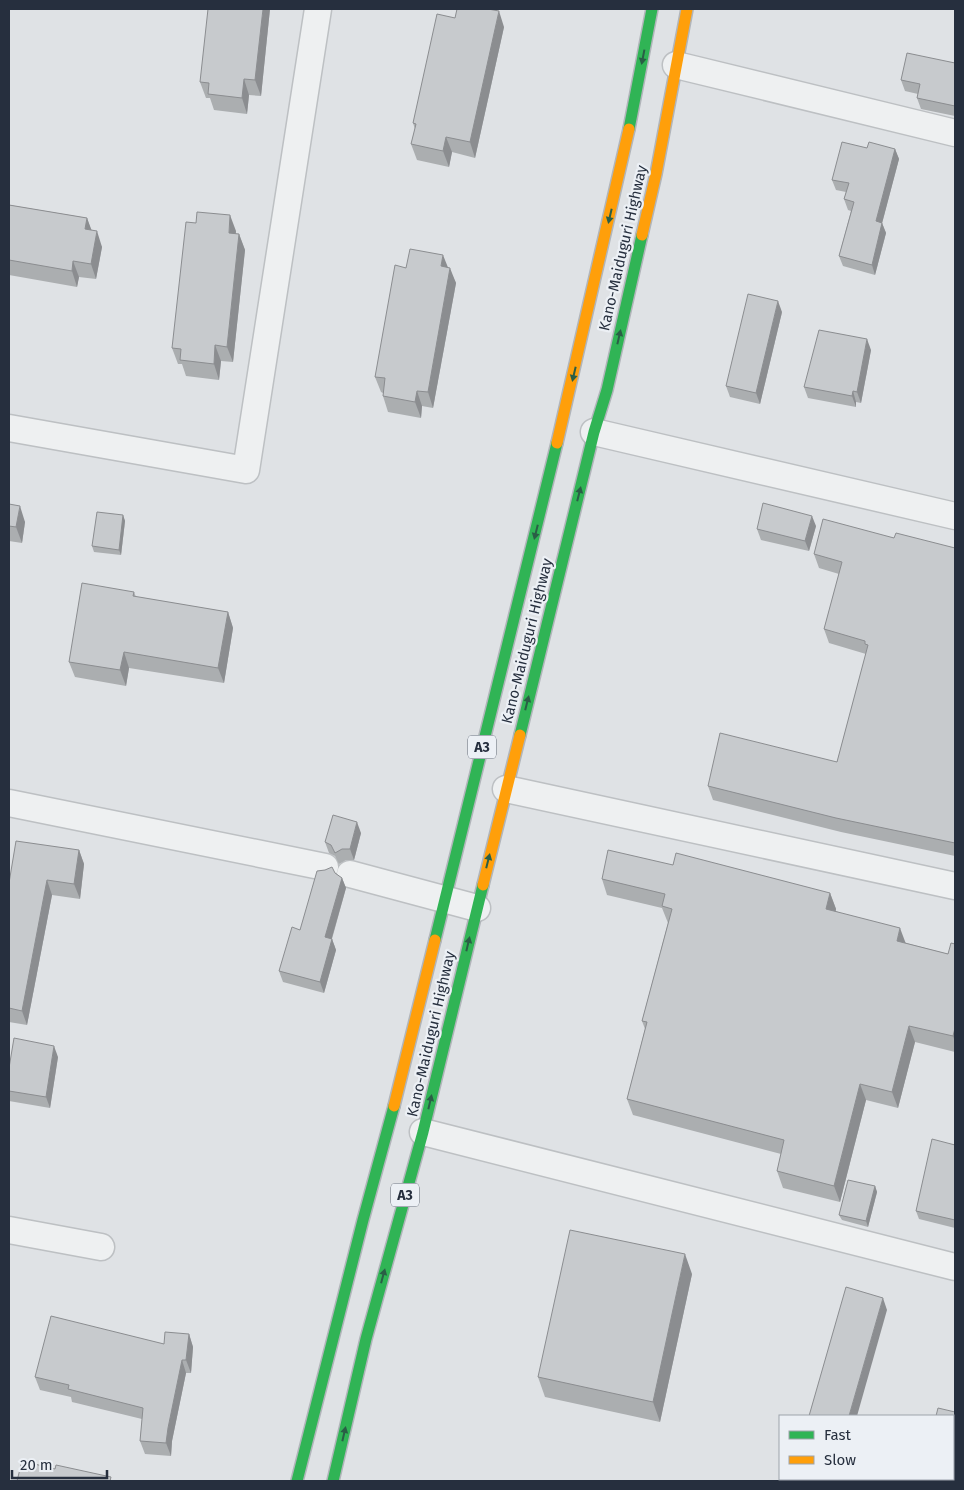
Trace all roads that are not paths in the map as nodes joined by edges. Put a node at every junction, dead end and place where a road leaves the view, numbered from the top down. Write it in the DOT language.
graph roads {
  1 [pos="318,9"];
  2 [pos="652,9"];
  3 [pos="687,9"];
  4 [pos="676,66"];
  5 [pos="955,133"];
  6 [pos="9,428"];
  7 [pos="594,432"];
  8 [pos="955,516"];
  9 [pos="506,789"];
  10 [pos="9,803"];
  11 [pos="325,867"];
  12 [pos="350,874"];
  13 [pos="955,886"];
  14 [pos="444,900"];
  15 [pos="477,908"];
  16 [pos="423,1132"];
  17 [pos="9,1230"];
  18 [pos="101,1247"];
  19 [pos="955,1267"];
  20 [pos="298,1481"];
  21 [pos="333,1481"];
  1 -- 6 [label="street"];
  2 -- 14 [label="highway, Kano-Maiduguri Highway / A3, one-way"];
  3 -- 4 [label="highway, Kano-Maiduguri Highway / A3"];
  4 -- 5 [label="street"];
  7 -- 4 [label="highway, Kano-Maiduguri Highway / A3, one-way"];
  7 -- 8 [label="street"];
  9 -- 7 [label="highway, Kano-Maiduguri Highway / A3, one-way"];
  9 -- 13 [label="street"];
  15 -- 9 [label="highway, Kano-Maiduguri Highway / A3, one-way"];
  10 -- 11 [label="street"];
  12 -- 14 [label="street"];
  14 -- 15 [label="street"];
  14 -- 20 [label="highway, Kano-Maiduguri Highway / A3"];
  16 -- 15 [label="highway, Kano-Maiduguri Highway / A3, one-way"];
  16 -- 19 [label="street"];
  21 -- 16 [label="highway, Kano-Maiduguri Highway / A3, one-way"];
  17 -- 18 [label="street"];
}
